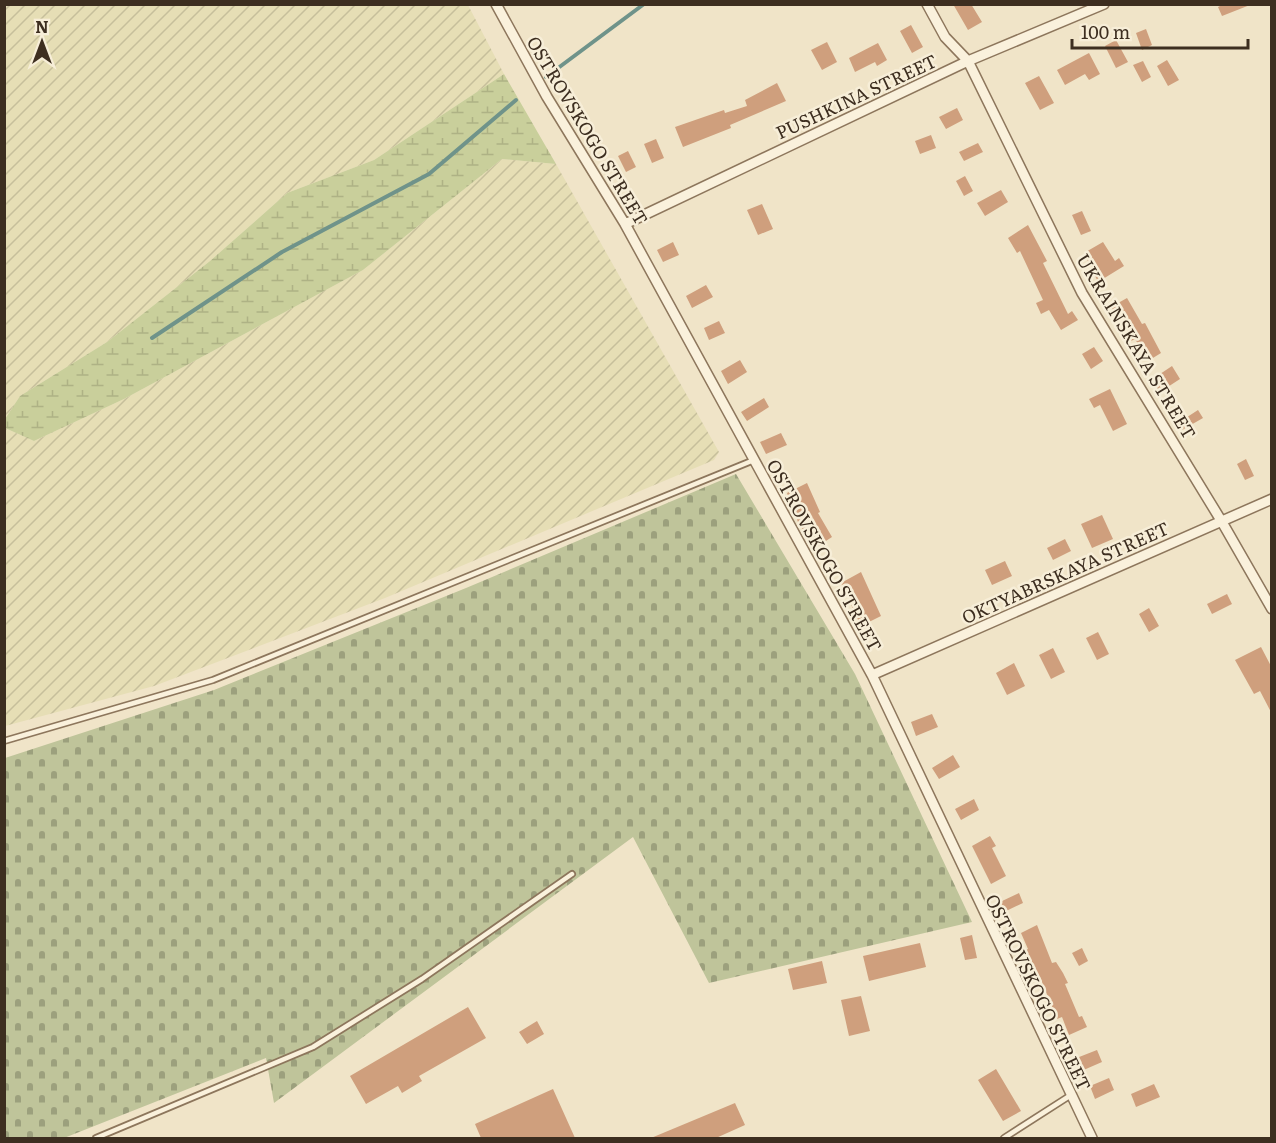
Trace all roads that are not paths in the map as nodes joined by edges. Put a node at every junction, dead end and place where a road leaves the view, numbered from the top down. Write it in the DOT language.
graph roads {
  1 [pos="496,4"];
  2 [pos="927,4"];
  3 [pos="1104,4"];
  4 [pos="968,61"];
  5 [pos="625,224"];
  6 [pos="754,460"];
  7 [pos="1272,499"];
  8 [pos="1222,522"];
  9 [pos="1272,609"];
  10 [pos="872,675"];
  11 [pos="4,741"];
  12 [pos="572,873"];
  13 [pos="1071,1095"];
  14 [pos="96,1138"];
  15 [pos="1004,1138"];
  16 [pos="1092,1138"];
  1 -- 5 [label="street, OSTROVSKOGO STREET"];
  2 -- 4 [label="street, UKRAINSKAYA STREET"];
  3 -- 4 [label="street, PUSHKINA STREET"];
  4 -- 5 [label="street, PUSHKINA STREET"];
  4 -- 8 [label="street, UKRAINSKAYA STREET"];
  5 -- 6 [label="street, OSTROVSKOGO STREET"];
  6 -- 10 [label="street, OSTROVSKOGO STREET"];
  6 -- 11 [label="lane"];
  7 -- 8 [label="street, OKTYABRSKAYA STREET"];
  8 -- 9 [label="street, UKRAINSKAYA STREET"];
  8 -- 10 [label="street, OKTYABRSKAYA STREET"];
  10 -- 13 [label="street, OSTROVSKOGO STREET"];
  12 -- 14 [label="lane"];
  13 -- 15 [label="lane"];
  13 -- 16 [label="street, OSTROVSKOGO STREET"];
}
